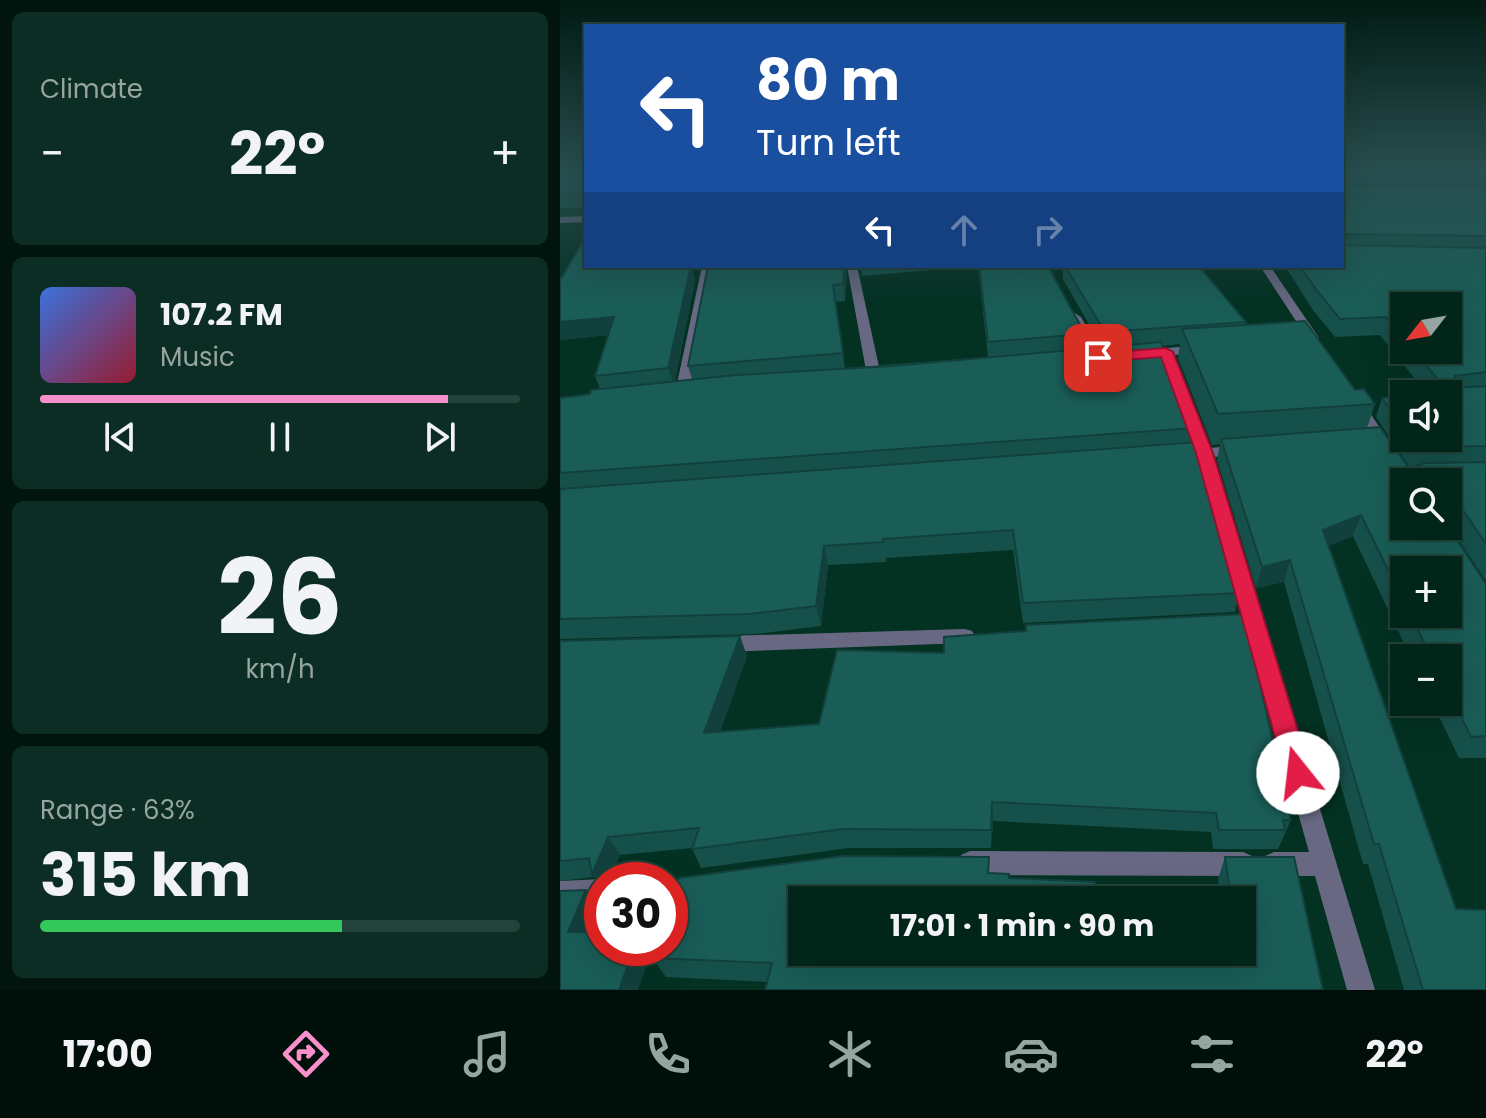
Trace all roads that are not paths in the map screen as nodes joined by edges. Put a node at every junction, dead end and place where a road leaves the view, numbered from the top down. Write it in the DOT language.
graph roads {
  1 [pos="584,219"];
  2 [pos="560,220"];
  3 [pos="852,268"];
  4 [pos="1266,268"];
  5 [pos="706,270"];
  6 [pos="691,276"];
  7 [pos="1069,306"];
  8 [pos="1312,345"];
  9 [pos="1211,349"];
  10 [pos="1166,352"];
  11 [pos="1111,356"];
  12 [pos="1083,359"];
  13 [pos="889,375"];
  14 [pos="874,376"];
  15 [pos="859,377"];
  16 [pos="1346,388"];
  17 [pos="667,394"];
  18 [pos="1263,449"];
  19 [pos="1204,453"];
  20 [pos="1157,457"];
  21 [pos="1401,468"];
  22 [pos="989,635"];
  23 [pos="704,645"];
  24 [pos="944,863"];
  25 [pos="1325,864"];
  26 [pos="584,893"];
  27 [pos="560,894"];
  28 [pos="1361,990"];
  1 -- 2 [label="street"];
  3 -- 14 [label="street"];
  4 -- 8 [label="street"];
  5 -- 6 [label="street"];
  5 -- 17 [label="street"];
  7 -- 11 [label="street"];
  9 -- 10 [label="street"];
  10 -- 11 [label="street"];
  10 -- 19 [label="street"];
  11 -- 12 [label="street"];
  13 -- 14 [label="street"];
  14 -- 15 [label="street"];
  16 -- 21 [label="street"];
  18 -- 19 [label="street"];
  19 -- 20 [label="street"];
  19 -- 25 [label="street"];
  22 -- 23 [label="street"];
  24 -- 25 [label="street"];
  25 -- 28 [label="street"];
  26 -- 27 [label="street"];
}
